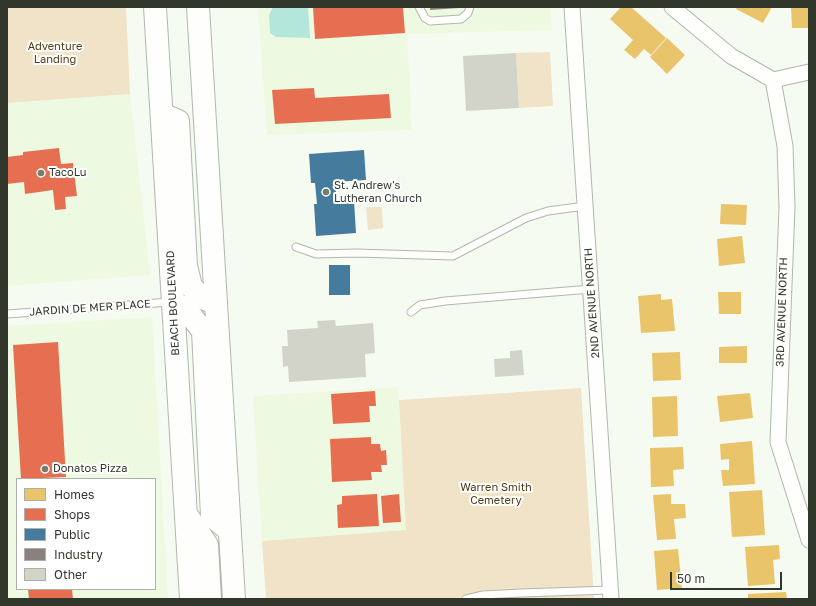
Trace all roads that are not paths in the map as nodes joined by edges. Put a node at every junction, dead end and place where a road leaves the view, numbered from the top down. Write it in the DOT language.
graph roads {
  1 [pos="155,7"];
  2 [pos="198,7"];
  3 [pos="419,7"];
  4 [pos="470,7"];
  5 [pos="572,7"];
  6 [pos="672,7"];
  7 [pos="809,72"];
  8 [pos="773,80"];
  9 [pos="162,114"];
  10 [pos="585,206"];
  11 [pos="296,247"];
  12 [pos="591,289"];
  13 [pos="174,302"];
  14 [pos="216,304"];
  15 [pos="410,312"];
  16 [pos="7,314"];
  17 [pos="186,513"];
  18 [pos="230,531"];
  19 [pos="809,540"];
  20 [pos="611,594"];
  21 [pos="521,596"];
  22 [pos="191,599"];
  23 [pos="210,599"];
  24 [pos="234,599"];
  25 [pos="466,599"];
  1 -- 9 [label="highway, BEACH BOULEVARD"];
  2 -- 14 [label="highway"];
  3 -- 4 [label="lane"];
  5 -- 10 [label="street, 2ND AVENUE NORTH"];
  6 -- 8 [label="street"];
  7 -- 8 [label="street"];
  8 -- 19 [label="street, 3RD AVENUE NORTH"];
  9 -- 13 [label="highway, BEACH BOULEVARD"];
  9 -- 14 [label="highway"];
  10 -- 11 [label="lane"];
  10 -- 12 [label="street, 2ND AVENUE NORTH"];
  12 -- 15 [label="lane"];
  12 -- 20 [label="street, 2ND AVENUE NORTH"];
  13 -- 16 [label="lane, JARDIN DE MER PLACE"];
  13 -- 17 [label="highway, BEACH BOULEVARD"];
  13 -- 18 [label="highway"];
  14 -- 18 [label="highway"];
  17 -- 22 [label="highway, BEACH BOULEVARD"];
  17 -- 23 [label="highway"];
  18 -- 24 [label="highway"];
  20 -- 21 [label="lane"];
  21 -- 25 [label="lane"];
}
